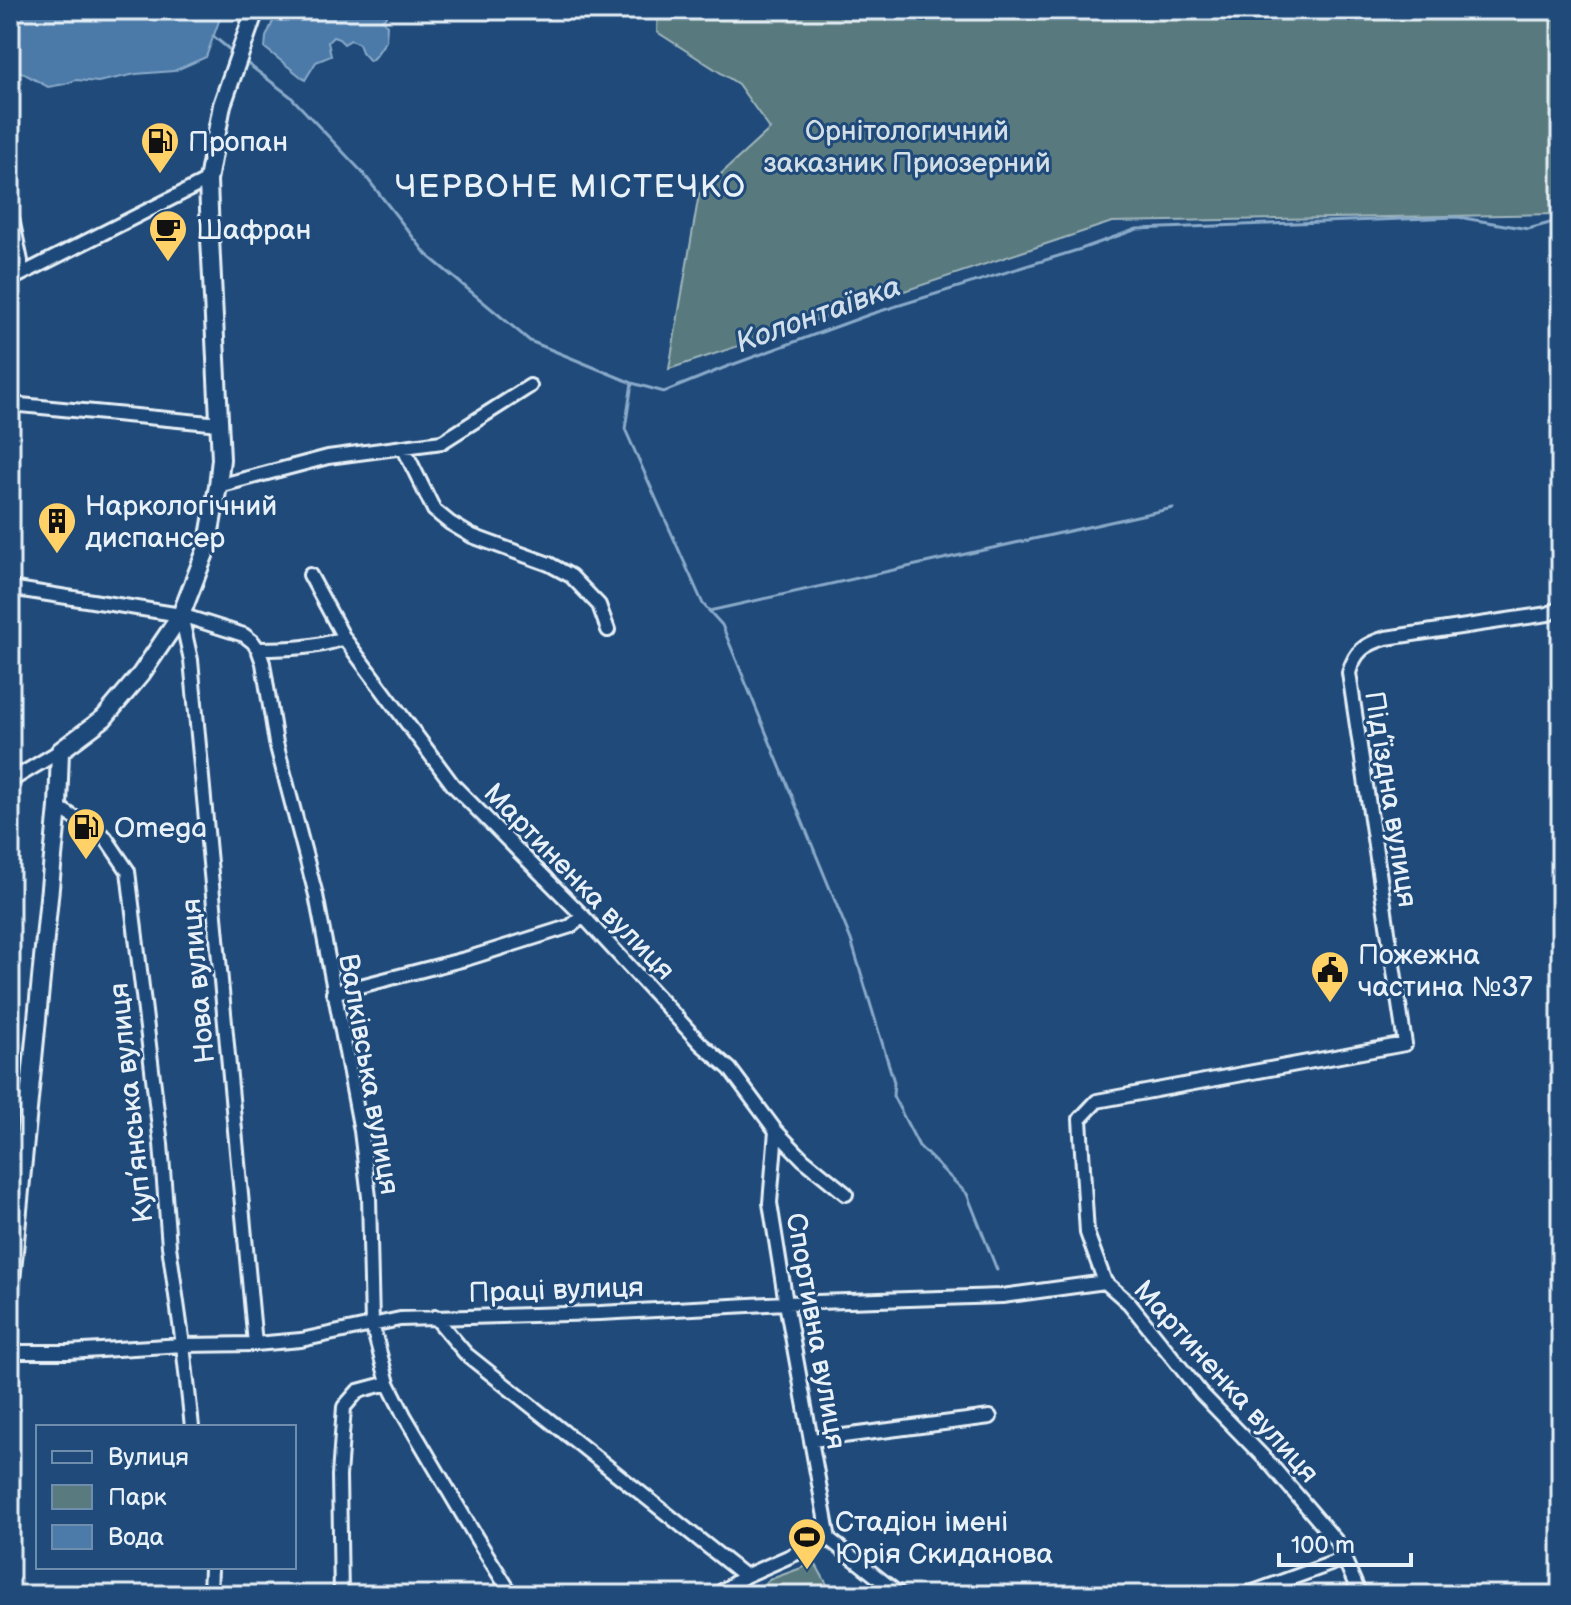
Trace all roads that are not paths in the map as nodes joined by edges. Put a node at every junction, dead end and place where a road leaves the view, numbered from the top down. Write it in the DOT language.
graph roads {
  1 [pos="255,10"];
  2 [pos="208,180"];
  3 [pos="10,209"];
  4 [pos="16,277"];
  5 [pos="530,386"];
  6 [pos="10,404"];
  7 [pos="220,424"];
  8 [pos="403,447"];
  9 [pos="218,486"];
  10 [pos="310,575"];
  11 [pos="10,588"];
  12 [pos="1561,608"];
  13 [pos="181,615"];
  14 [pos="608,630"];
  15 [pos="344,638"];
  16 [pos="258,649"];
  17 [pos="60,751"];
  18 [pos="11,779"];
  19 [pos="58,807"];
  20 [pos="583,916"];
  21 [pos="333,993"];
  22 [pos="776,1131"];
  23 [pos="846,1194"];
  24 [pos="12,1240"];
  25 [pos="1105,1282"];
  26 [pos="10,1291"];
  27 [pos="786,1303"];
  28 [pos="435,1317"];
  29 [pos="372,1324"];
  30 [pos="255,1344"];
  31 [pos="183,1345"];
  32 [pos="10,1352"];
  33 [pos="388,1383"];
  34 [pos="990,1417"];
  35 [pos="192,1425"];
  36 [pos="812,1440"];
  37 [pos="829,1539"];
  38 [pos="1344,1559"];
  39 [pos="211,1569"];
  40 [pos="745,1576"];
  41 [pos="210,1595"];
  42 [pos="341,1595"];
  43 [pos="512,1595"];
  44 [pos="716,1595"];
  45 [pos="900,1595"];
  46 [pos="1245,1595"];
  47 [pos="1360,1595"];
  1 -- 2 [label="main road"];
  2 -- 4 [label="street"];
  2 -- 7 [label="main road"];
  3 -- 4 [label="street"];
  5 -- 8 [label="street"];
  6 -- 7 [label="street"];
  7 -- 9 [label="main road"];
  8 -- 9 [label="street"];
  8 -- 14 [label="street"];
  9 -- 13 [label="main road"];
  10 -- 15 [label="street, Мартиненка вулиця"];
  11 -- 13 [label="street"];
  12 -- 25 [label="street, Під’їздна вулиця"];
  13 -- 16 [label="street"];
  13 -- 17 [label="main road"];
  13 -- 30 [label="street, Нова вулиця"];
  15 -- 16 [label="street"];
  15 -- 20 [label="street, Мартиненка вулиця"];
  16 -- 21 [label="street, Валківська вулиця"];
  17 -- 18 [label="street"];
  17 -- 19 [label="main road"];
  19 -- 24 [label="main road"];
  19 -- 31 [label="street, Куп’янська вулиця"];
  20 -- 21 [label="street"];
  20 -- 22 [label="street, Мартиненка вулиця"];
  21 -- 29 [label="street, Валківська вулиця"];
  22 -- 23 [label="street, Мартиненка вулиця"];
  22 -- 27 [label="street, Спортивна вулиця"];
  24 -- 26 [label="main road"];
  25 -- 27 [label="street, Праці вулиця"];
  25 -- 38 [label="street, Мартиненка вулиця"];
  27 -- 28 [label="street, Праці вулиця"];
  27 -- 36 [label="street, Спортивна вулиця"];
  28 -- 29 [label="street, Праці вулиця"];
  28 -- 40 [label="street"];
  29 -- 30 [label="street, Праці вулиця"];
  29 -- 33 [label="street, Валківська вулиця"];
  30 -- 31 [label="street, Праці вулиця"];
  31 -- 32 [label="street, Праці вулиця"];
  31 -- 35 [label="street, Куп’янська вулиця"];
  33 -- 42 [label="street"];
  33 -- 43 [label="street, Валківська вулиця"];
  34 -- 36 [label="street"];
  36 -- 37 [label="street, Спортивна вулиця"];
  37 -- 40 [label="street"];
  37 -- 45 [label="street"];
  38 -- 46 [label="street"];
  38 -- 47 [label="street, Мартиненка вулиця"];
  39 -- 41 [label="street"];
  40 -- 44 [label="street"];
}
